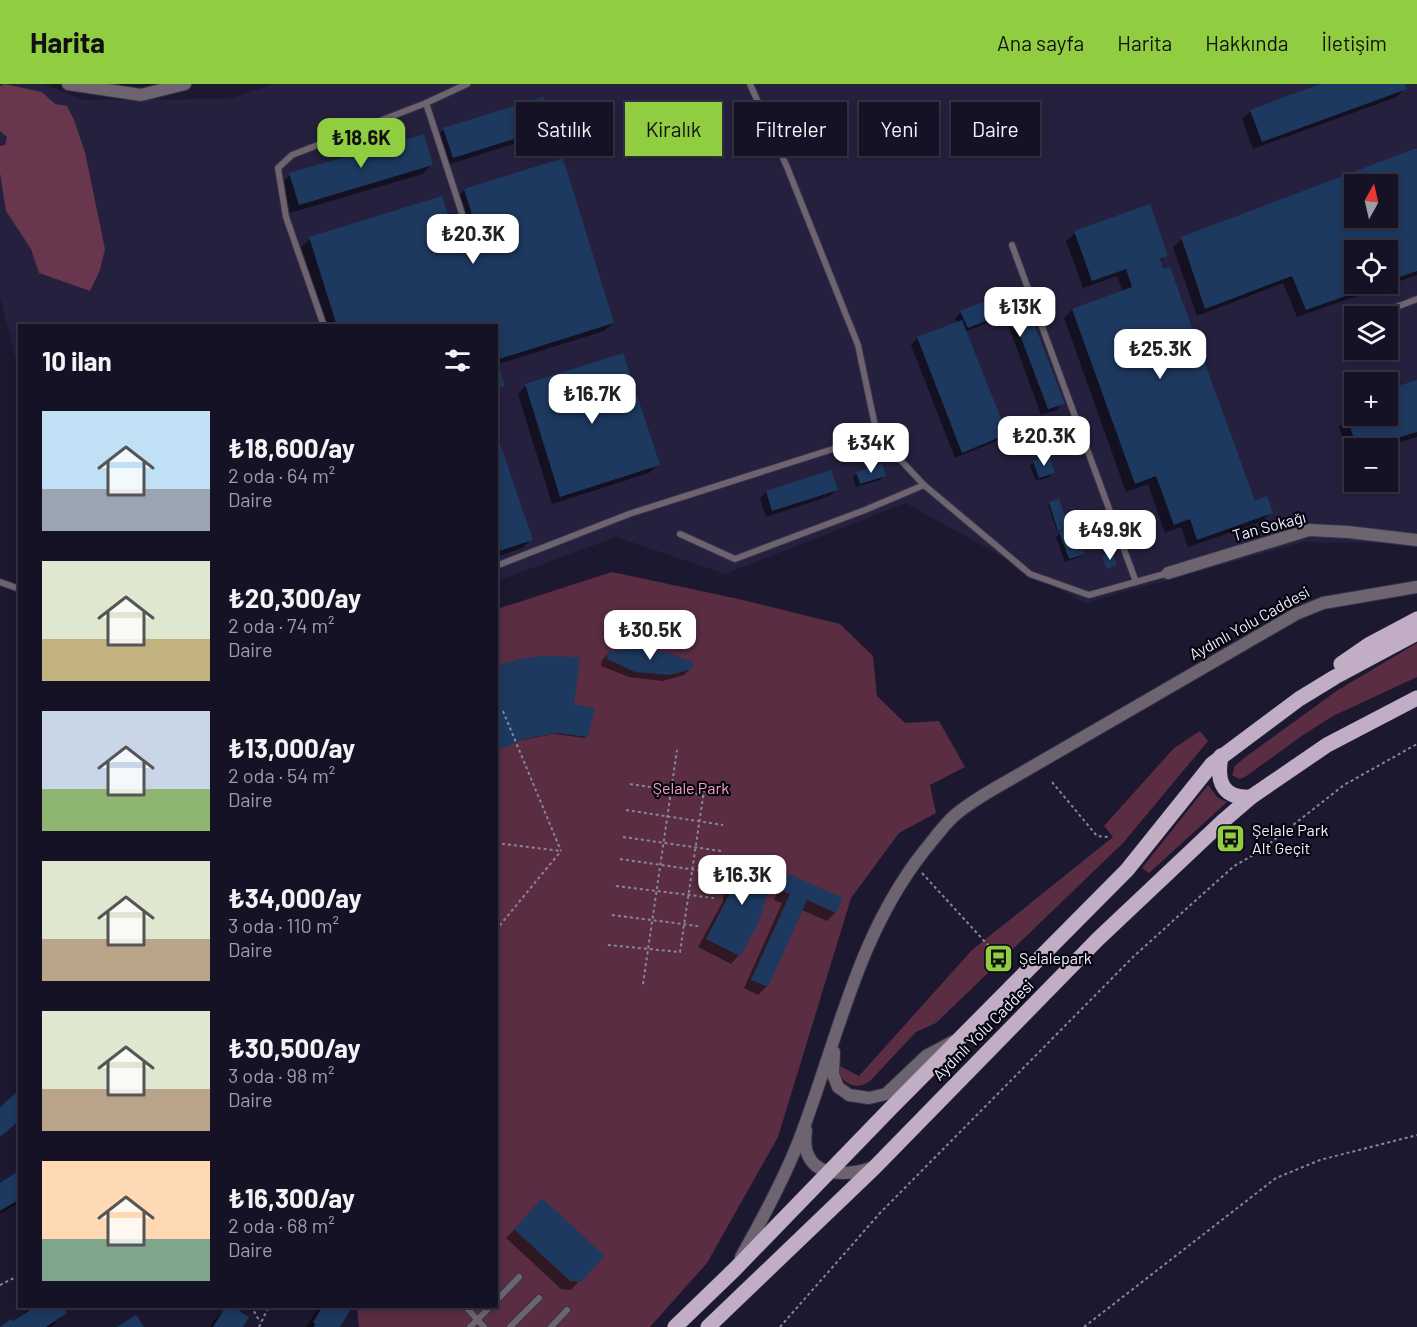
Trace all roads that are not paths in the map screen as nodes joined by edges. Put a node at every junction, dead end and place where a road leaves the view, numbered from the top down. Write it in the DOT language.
graph roads {
  1 [pos="68,84"];
  2 [pos="185,84"];
  3 [pos="467,84"];
  4 [pos="750,84"];
  5 [pos="426,103"];
  6 [pos="466,226"];
  7 [pos="1012,245"];
  8 [pos="1417,299"];
  9 [pos="1398,306"];
  10 [pos="323,324"];
  11 [pos="877,435"];
  12 [pos="924,485"];
  13 [pos="680,534"];
  14 [pos="1417,540"];
  15 [pos="498,565"];
  16 [pos="1168,573"];
  17 [pos="0,582"];
  18 [pos="1136,582"];
  19 [pos="1417,586"];
  20 [pos="18,588"];
  21 [pos="1417,619"];
  22 [pos="1417,633"];
  23 [pos="1417,698"];
  24 [pos="1299,699"];
  25 [pos="1221,756"];
  26 [pos="1251,797"];
  27 [pos="835,1033"];
  28 [pos="961,1038"];
  29 [pos="810,1111"];
  30 [pos="875,1167"];
  31 [pos="830,1172"];
  32 [pos="735,1269"];
  33 [pos="519,1277"];
  34 [pos="539,1298"];
  35 [pos="498,1299"];
  36 [pos="467,1308"];
  37 [pos="489,1308"];
  38 [pos="567,1310"];
  39 [pos="478,1321"];
  40 [pos="470,1327"];
  41 [pos="484,1327"];
  42 [pos="510,1327"];
  43 [pos="551,1327"];
  44 [pos="675,1327"];
  45 [pos="708,1327"];
  1 -- 2 [label="street"];
  3 -- 5 [label="lane"];
  4 -- 11 [label="lane"];
  5 -- 6 [label="lane"];
  5 -- 10 [label="lane"];
  7 -- 18 [label="lane"];
  8 -- 9 [label="lane"];
  11 -- 12 [label="lane"];
  11 -- 15 [label="lane"];
  12 -- 13 [label="lane"];
  12 -- 18 [label="lane"];
  14 -- 16 [label="street, Tan Sokağı"];
  16 -- 18 [label="lane"];
  17 -- 20 [label="lane"];
  19 -- 27 [label="street, Aydınlı Yolu Caddesi"];
  21 -- 24 [label="main road"];
  22 -- 24 [label="main road, Aydınlı Yolu Caddesi"];
  23 -- 26 [label="main road, Aydınlı Yolu Caddesi"];
  24 -- 25 [label="main road, Aydınlı Yolu Caddesi"];
  25 -- 26 [label="main road"];
  25 -- 28 [label="main road, Aydınlı Yolu Caddesi"];
  26 -- 30 [label="main road, Aydınlı Yolu Caddesi"];
  27 -- 28 [label="street, Aydınlı Yolu Caddesi"];
  27 -- 29 [label="street, Aydınlı Yolu Caddesi"];
  28 -- 31 [label="main road, Aydınlı Yolu Caddesi"];
  29 -- 31 [label="street, Aydınlı Yolu Caddesi"];
  29 -- 32 [label="street, Aydınlı Yolu Caddesi"];
  30 -- 31 [label="street"];
  30 -- 45 [label="main road, Aydınlı Yolu Caddesi"];
  31 -- 32 [label="main road, Aydınlı Yolu Caddesi"];
  32 -- 44 [label="main road, Aydınlı Yolu Caddesi"];
  33 -- 35 [label="lane"];
  34 -- 42 [label="lane"];
  36 -- 39 [label="lane"];
  37 -- 39 [label="lane"];
  38 -- 43 [label="lane"];
  39 -- 40 [label="lane"];
  39 -- 41 [label="lane"];
}
